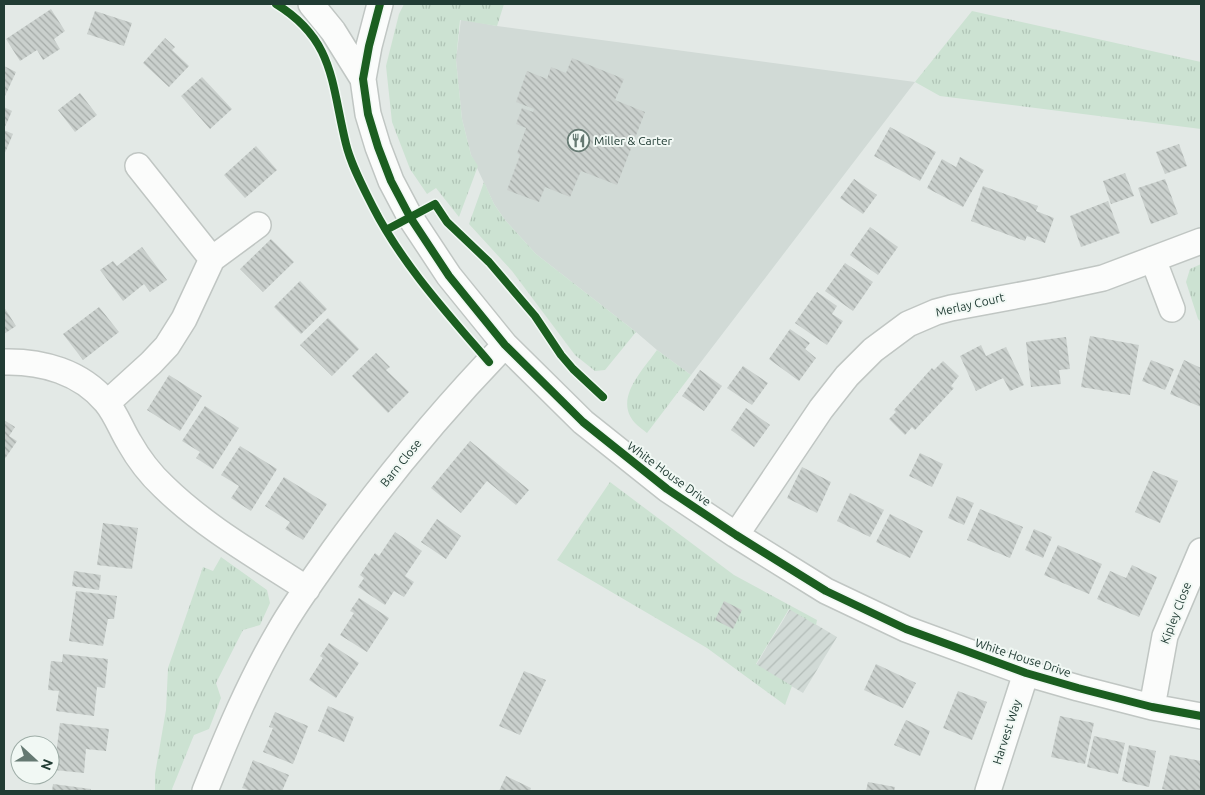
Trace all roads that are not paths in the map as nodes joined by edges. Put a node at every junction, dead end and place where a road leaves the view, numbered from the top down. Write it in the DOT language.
graph roads {
  1 [pos="311,4"];
  2 [pos="380,4"];
  3 [pos="363,79"];
  4 [pos="138,166"];
  5 [pos="258,224"];
  6 [pos="1201,241"];
  7 [pos="212,259"];
  8 [pos="1153,259"];
  9 [pos="1172,309"];
  10 [pos="505,345"];
  11 [pos="4,362"];
  12 [pos="107,403"];
  13 [pos="736,535"];
  14 [pos="1201,551"];
  15 [pos="307,589"];
  16 [pos="1026,673"];
  17 [pos="1152,707"];
  18 [pos="1201,716"];
  19 [pos="205,791"];
  20 [pos="988,791"];
  1 -- 3 [label="street, White House Drive"];
  2 -- 3 [label="street, White House Drive"];
  3 -- 10 [label="street, White House Drive"];
  4 -- 7 [label="street"];
  5 -- 7 [label="street"];
  6 -- 8 [label="street, Merlay Court"];
  7 -- 12 [label="street"];
  8 -- 9 [label="street"];
  8 -- 13 [label="street, Merlay Court"];
  10 -- 13 [label="street, White House Drive"];
  10 -- 15 [label="street, Barn Close"];
  11 -- 12 [label="street"];
  12 -- 15 [label="street"];
  13 -- 16 [label="street, White House Drive"];
  14 -- 17 [label="street, Kipley Close"];
  15 -- 19 [label="street, Barn Close"];
  16 -- 17 [label="street, White House Drive"];
  16 -- 20 [label="street, Harvest Way"];
  17 -- 18 [label="street, White House Drive"];
}
